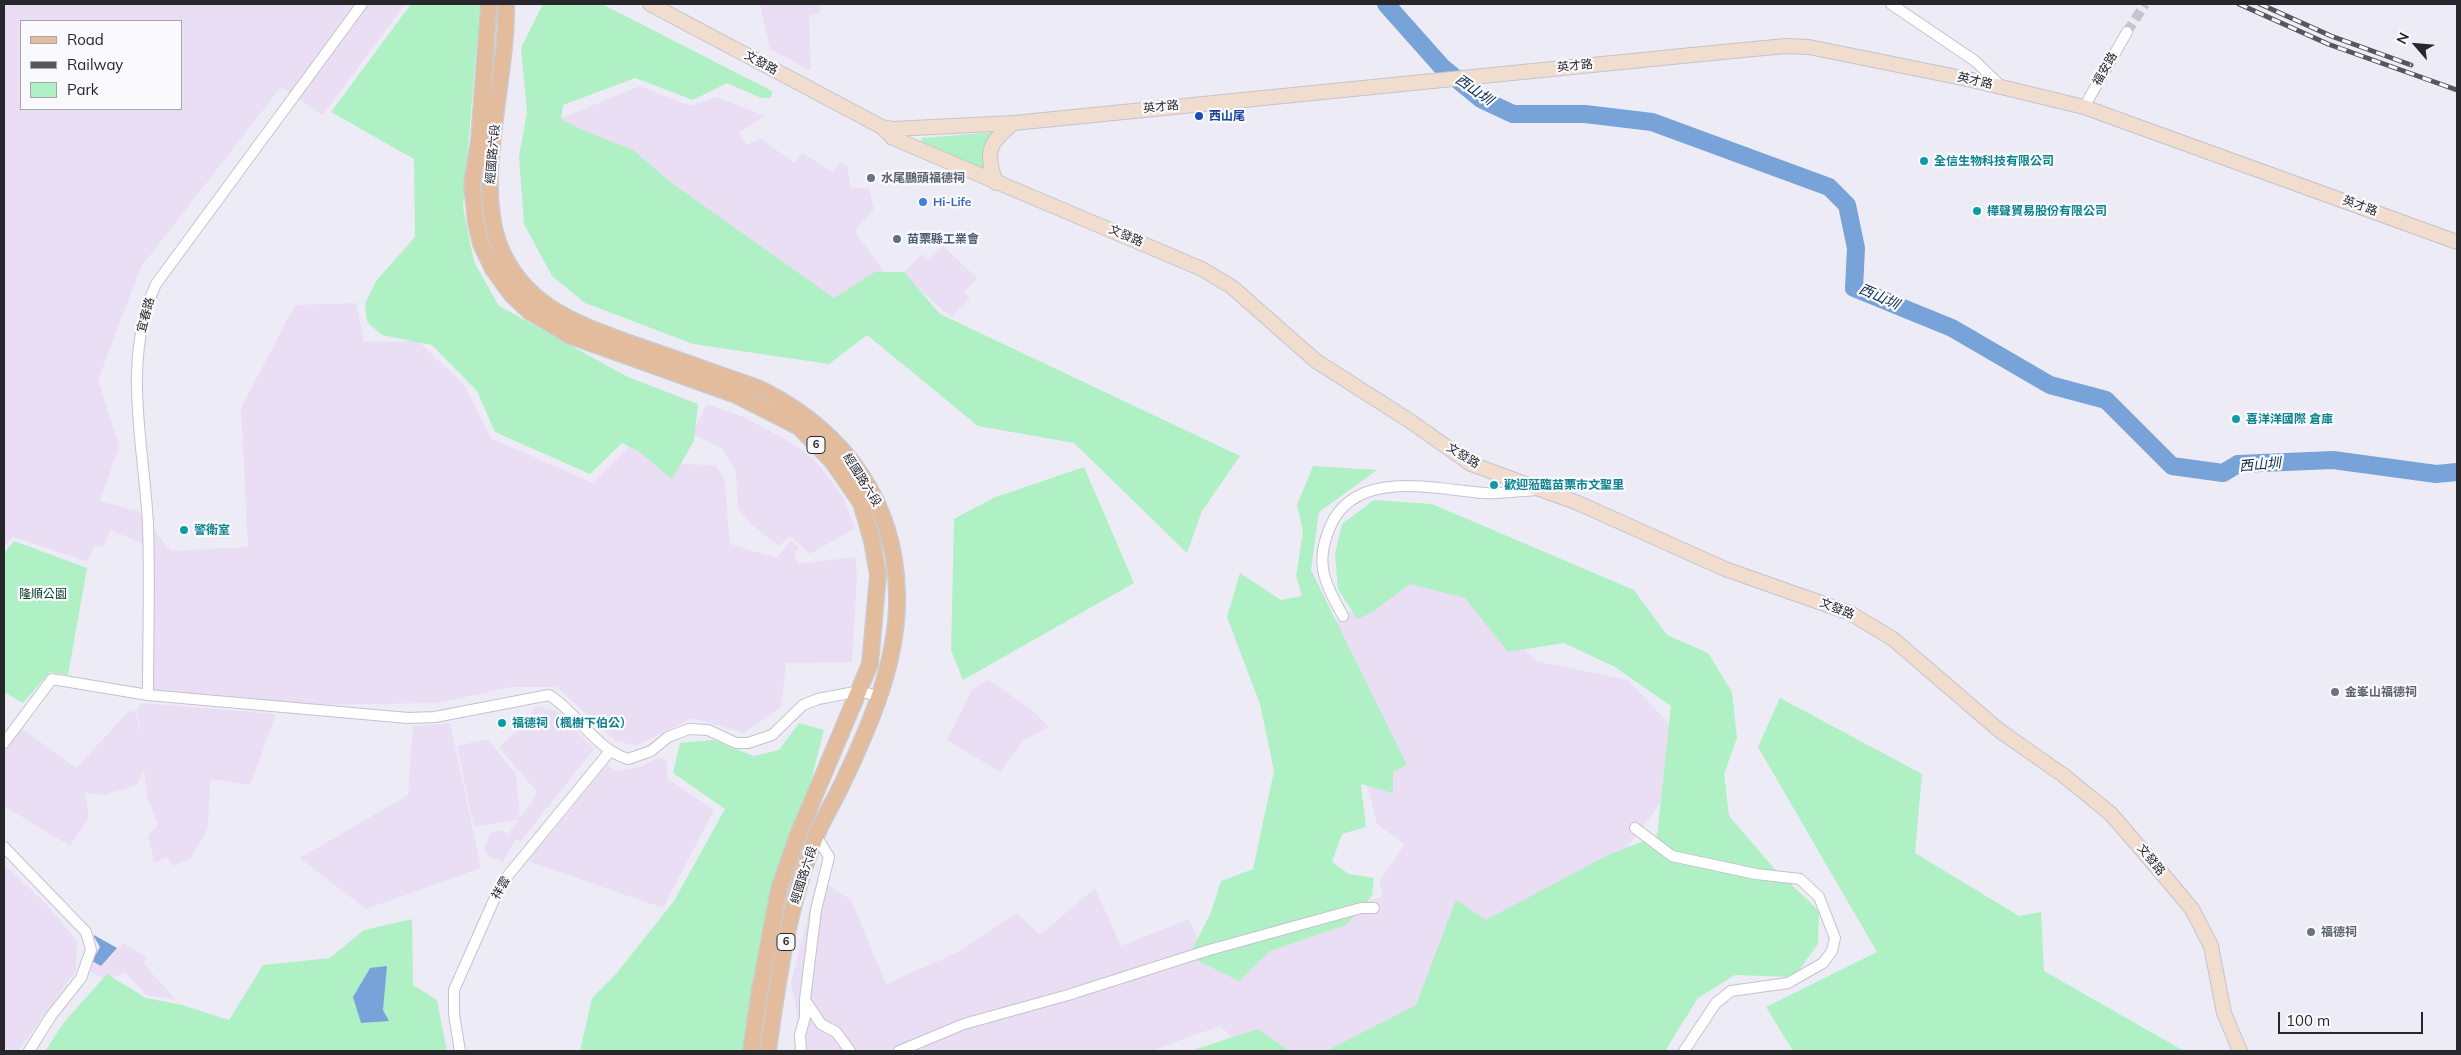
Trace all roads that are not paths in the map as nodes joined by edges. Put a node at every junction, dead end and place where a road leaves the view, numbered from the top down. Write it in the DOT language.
graph roads {
  1 [pos="362,4"];
  2 [pos="489,4"];
  3 [pos="650,4"];
  4 [pos="1891,4"];
  5 [pos="509,7"];
  6 [pos="2127,32"];
  7 [pos="2004,88"];
  8 [pos="2084,107"];
  9 [pos="1014,123"];
  10 [pos="882,127"];
  11 [pos="996,183"];
  12 [pos="489,190"];
  13 [pos="473,192"];
  14 [pos="2457,242"];
  15 [pos="1543,489"];
  16 [pos="1343,616"];
  17 [pos="860,691"];
  18 [pos="148,695"];
  19 [pos="880,697"];
  20 [pos="4,743"];
  21 [pos="610,751"];
  22 [pos="1635,828"];
  23 [pos="800,830"];
  24 [pos="816,836"];
  25 [pos="4,847"];
  26 [pos="1374,908"];
  27 [pos="805,999"];
  28 [pos="29,1051"];
  29 [pos="460,1051"];
  30 [pos="752,1051"];
  31 [pos="768,1051"];
  32 [pos="801,1051"];
  33 [pos="850,1051"];
  34 [pos="899,1051"];
  35 [pos="1684,1051"];
  36 [pos="2240,1051"];
  1 -- 18 [label="street, 宜春路"];
  2 -- 13 [label="main road, 經國路六段 / 6"];
  3 -- 10 [label="street, 文發路"];
  4 -- 7 [label="street"];
  5 -- 12 [label="main road, 經國路六段 / 6"];
  6 -- 8 [label="street, 福安路"];
  7 -- 8 [label="street, 英才路"];
  7 -- 9 [label="street, 英才路"];
  8 -- 14 [label="street, 英才路"];
  9 -- 10 [label="street, 英才路"];
  9 -- 11 [label="street"];
  10 -- 11 [label="street, 文發路"];
  11 -- 15 [label="street, 文發路"];
  12 -- 13 [label="main road"];
  12 -- 19 [label="main road, 經國路六段 / 6"];
  13 -- 17 [label="main road, 經國路六段 / 6"];
  15 -- 16 [label="street"];
  15 -- 36 [label="street, 文發路"];
  17 -- 19 [label="street"];
  17 -- 21 [label="street"];
  17 -- 23 [label="main road, 經國路六段 / 6"];
  18 -- 20 [label="street"];
  18 -- 21 [label="street"];
  19 -- 24 [label="main road, 經國路六段 / 6"];
  21 -- 29 [label="street, 祥雲"];
  22 -- 35 [label="street"];
  23 -- 24 [label="main road"];
  23 -- 30 [label="main road, 經國路六段 / 6"];
  24 -- 27 [label="street"];
  24 -- 31 [label="main road, 經國路六段 / 6"];
  25 -- 28 [label="street"];
  26 -- 34 [label="street"];
  27 -- 32 [label="street"];
  27 -- 33 [label="street"];
}
